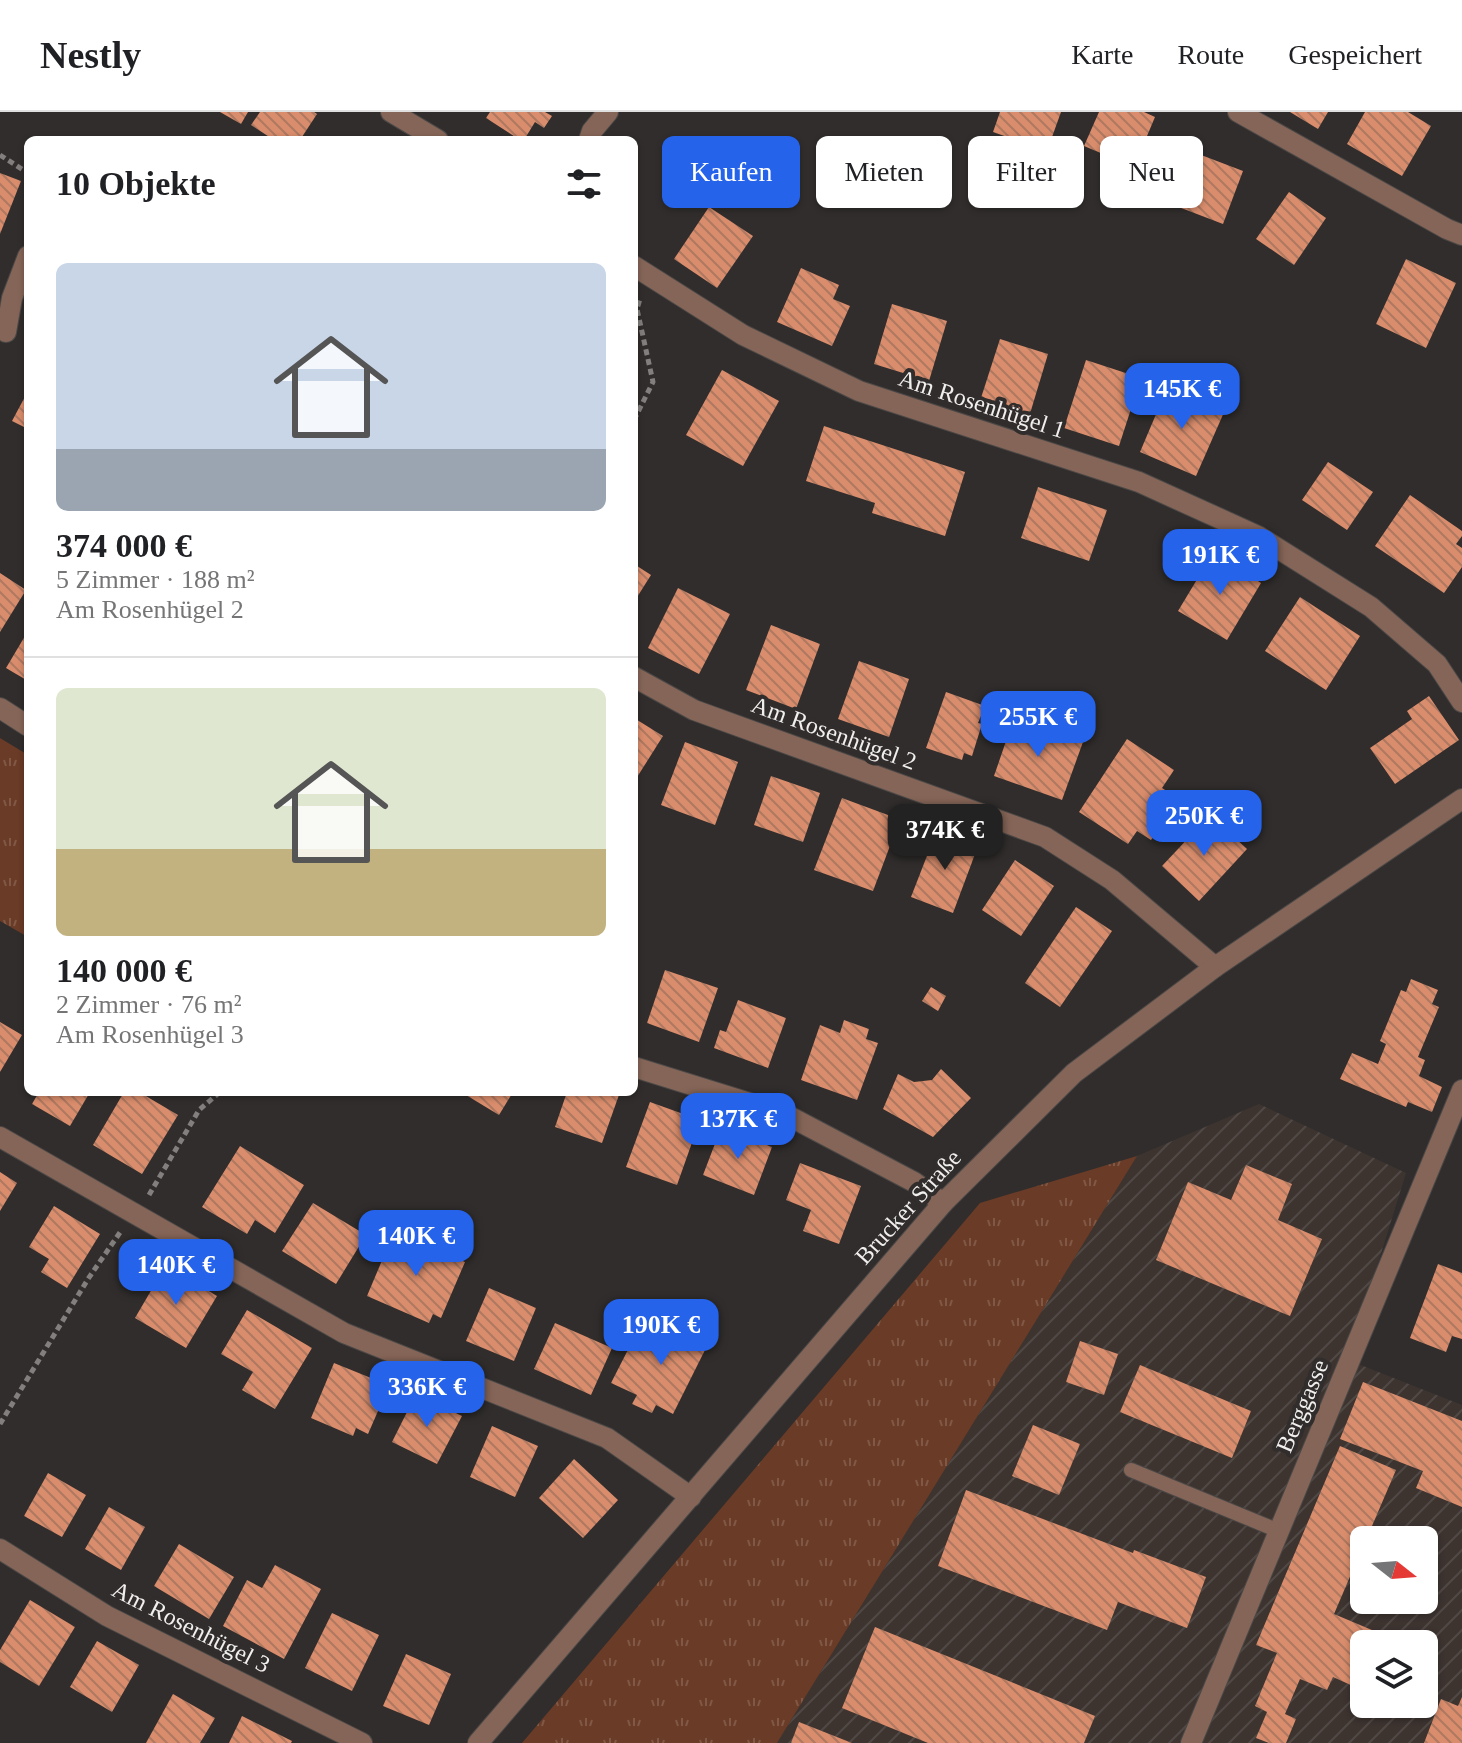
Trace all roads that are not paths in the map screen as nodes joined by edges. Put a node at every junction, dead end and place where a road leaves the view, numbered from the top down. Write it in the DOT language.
graph roads {
  1 [pos="391,112"];
  2 [pos="608,112"];
  3 [pos="1238,112"];
  4 [pos="431,136"];
  5 [pos="590,136"];
  6 [pos="1462,235"];
  7 [pos="24,266"];
  8 [pos="640,271"];
  9 [pos="24,331"];
  10 [pos="3,337"];
  11 [pos="638,679"];
  12 [pos="1462,702"];
  13 [pos="0,708"];
  14 [pos="24,723"];
  15 [pos="1462,799"];
  16 [pos="1215,967"];
  17 [pos="638,1068"];
  18 [pos="1462,1090"];
  19 [pos="0,1137"];
  20 [pos="943,1203"];
  21 [pos="1131,1470"];
  22 [pos="691,1497"];
  23 [pos="1279,1531"];
  24 [pos="0,1549"];
  25 [pos="362,1743"];
  26 [pos="478,1743"];
  27 [pos="1191,1743"];
  1 -- 4 [label="street"];
  2 -- 5 [label="street"];
  3 -- 6 [label="street"];
  7 -- 10 [label="street"];
  8 -- 12 [label="street, Am Rosenhügel 1"];
  9 -- 10 [label="street"];
  11 -- 16 [label="street, Am Rosenhügel 2"];
  13 -- 14 [label="street"];
  15 -- 16 [label="street, Brucker Straße"];
  16 -- 20 [label="street, Brucker Straße"];
  17 -- 20 [label="street"];
  18 -- 23 [label="street, Berggasse"];
  19 -- 22 [label="street"];
  20 -- 22 [label="street, Brucker Straße"];
  21 -- 23 [label="lane"];
  22 -- 26 [label="street, Brucker Straße"];
  23 -- 27 [label="street, Berggasse"];
  24 -- 25 [label="street, Am Rosenhügel 3"];
}
